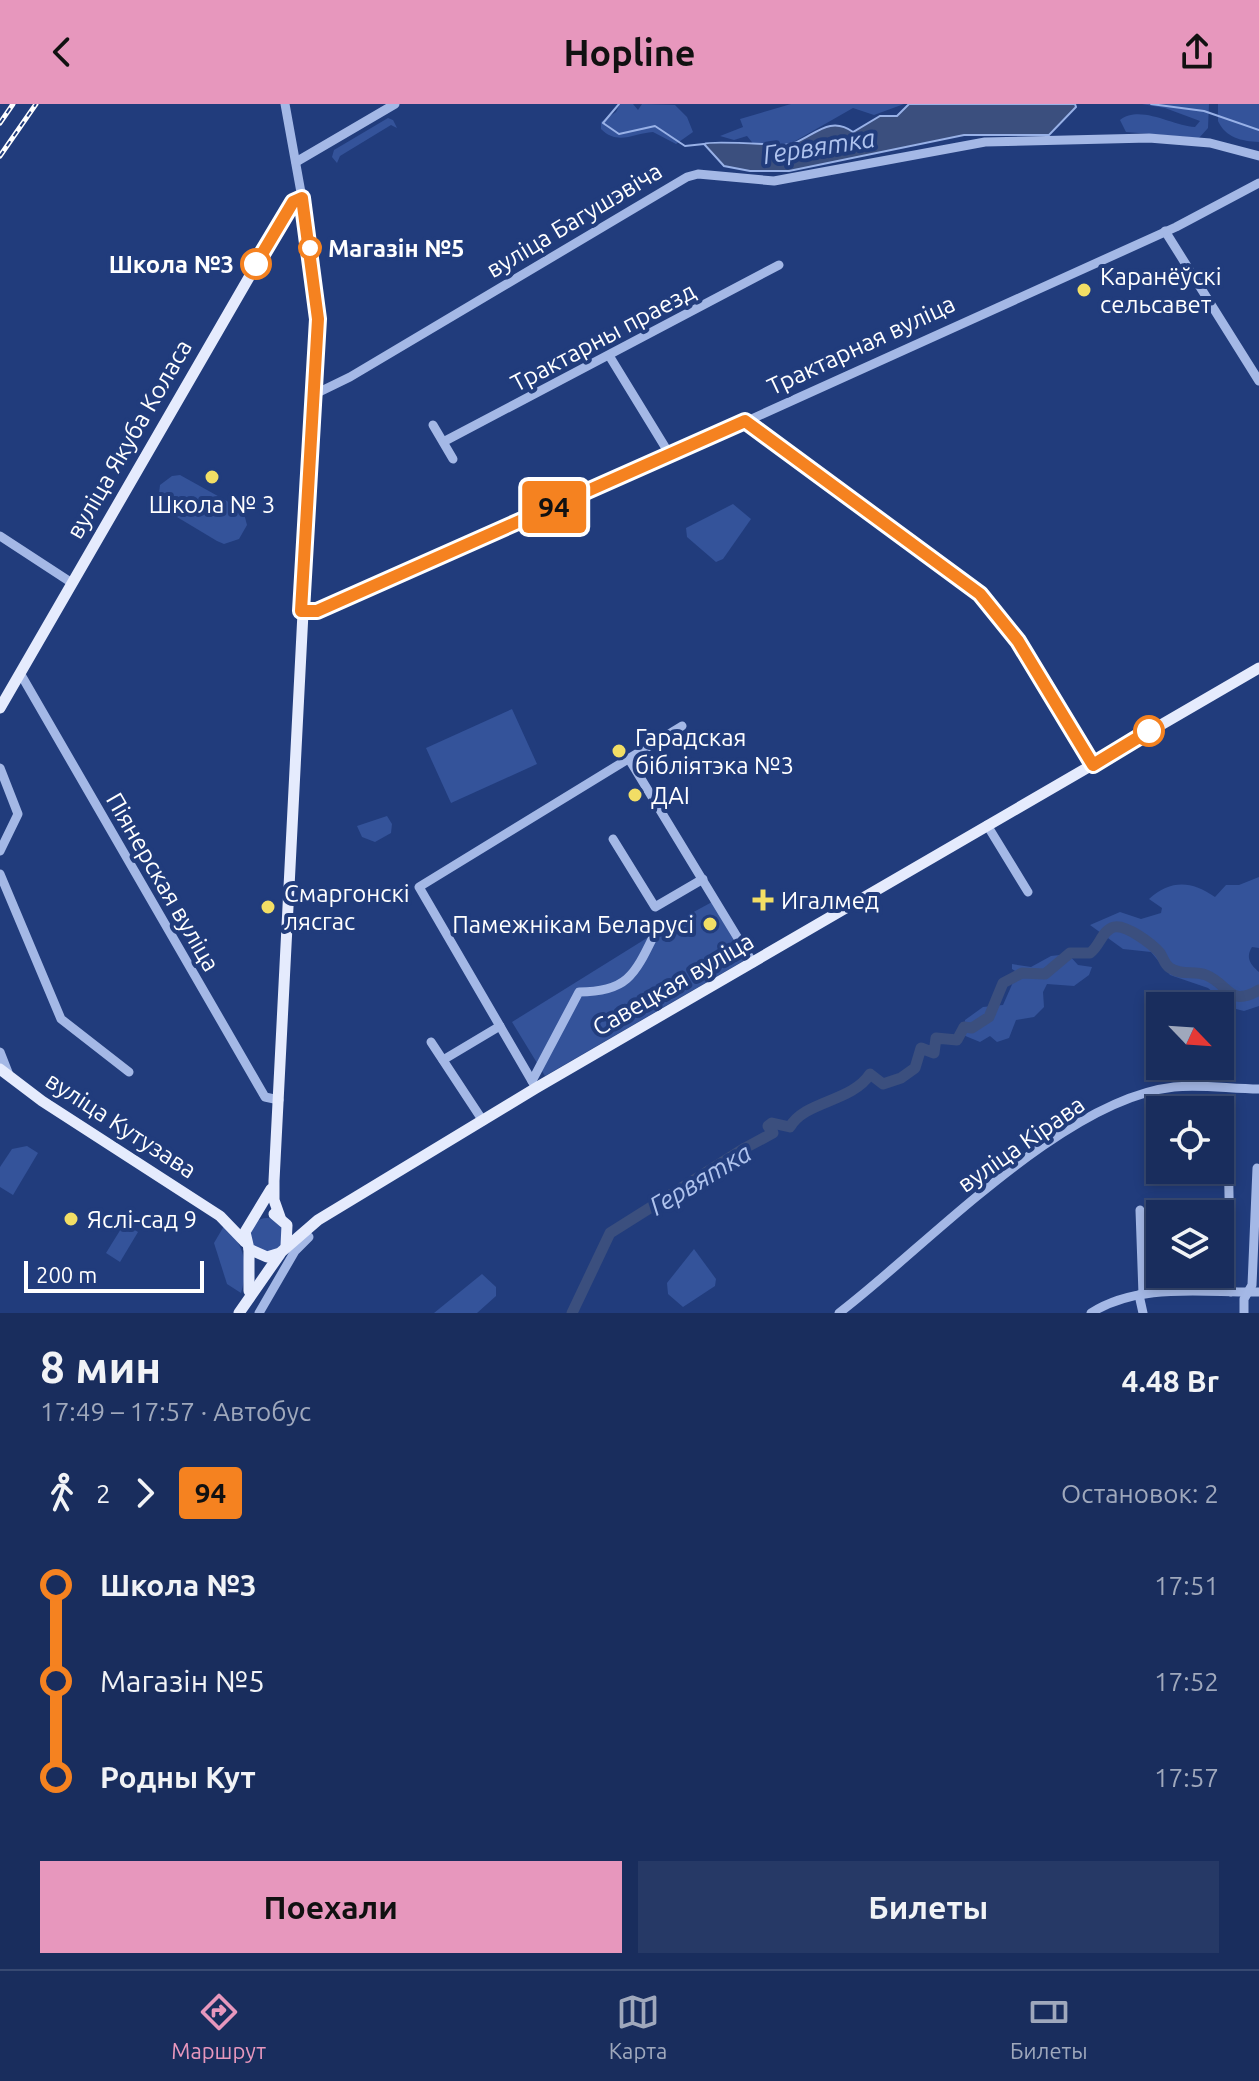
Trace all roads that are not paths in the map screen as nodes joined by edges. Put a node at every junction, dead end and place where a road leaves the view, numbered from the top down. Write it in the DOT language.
graph roads {
  1 [pos="285,104"];
  2 [pos="395,104"];
  3 [pos="1259,156"];
  4 [pos="296,162"];
  5 [pos="1259,183"];
  6 [pos="302,198"];
  7 [pos="1165,231"];
  8 [pos="779,265"];
  9 [pos="610,357"];
  10 [pos="1259,381"];
  11 [pos="313,395"];
  12 [pos="745,421"];
  13 [pos="433,425"];
  14 [pos="445,441"];
  15 [pos="670,455"];
  16 [pos="453,459"];
  17 [pos="0,536"];
  18 [pos="72,583"];
  19 [pos="301,611"];
  20 [pos="1259,668"];
  21 [pos="20,673"];
  22 [pos="0,708"];
  23 [pos="682,726"];
  24 [pos="629,759"];
  25 [pos="1093,765"];
  26 [pos="0,768"];
  27 [pos="987,825"];
  28 [pos="613,839"];
  29 [pos="0,851"];
  30 [pos="0,874"];
  31 [pos="703,879"];
  32 [pos="1028,892"];
  33 [pos="655,933"];
  34 [pos="753,963"];
  35 [pos="500,1026"];
  36 [pos="431,1042"];
  37 [pos="0,1052"];
  38 [pos="443,1060"];
  39 [pos="4,1072"];
  40 [pos="129,1072"];
  41 [pos="534,1084"];
  42 [pos="1259,1089"];
  43 [pos="279,1100"];
  44 [pos="483,1121"];
  45 [pos="1257,1168"];
  46 [pos="274,1181"];
  47 [pos="1140,1210"];
  48 [pos="220,1216"];
  49 [pos="256,1216"];
  50 [pos="281,1218"];
  51 [pos="318,1220"];
  52 [pos="1234,1231"];
  53 [pos="1252,1233"];
  54 [pos="309,1237"];
  55 [pos="248,1247"];
  56 [pos="283,1250"];
  57 [pos="1231,1288"];
  58 [pos="1231,1292"];
  59 [pos="1254,1292"];
  60 [pos="1141,1295"];
  61 [pos="247,1299"];
  62 [pos="239,1313"];
  63 [pos="259,1313"];
  64 [pos="839,1313"];
  65 [pos="1091,1313"];
  66 [pos="1143,1313"];
  67 [pos="1244,1313"];
  1 -- 4 [label="street"];
  2 -- 4 [label="street"];
  3 -- 11 [label="street, вуліца Багушэвіча"];
  4 -- 6 [label="street"];
  5 -- 7 [label="street, Трактарная вуліца"];
  6 -- 11 [label="main road"];
  6 -- 18 [label="main road, вуліца Якуба Коласа"];
  7 -- 10 [label="street"];
  7 -- 12 [label="street, Трактарная вуліца"];
  8 -- 9 [label="street, Трактарны праезд"];
  9 -- 14 [label="street, Трактарны праезд"];
  9 -- 15 [label="street"];
  11 -- 19 [label="main road"];
  12 -- 15 [label="street, Трактарная вуліца"];
  12 -- 25 [label="street"];
  13 -- 14 [label="street"];
  14 -- 16 [label="street"];
  15 -- 19 [label="street, Трактарная вуліца"];
  17 -- 18 [label="street"];
  18 -- 21 [label="main road, вуліца Якуба Коласа"];
  19 -- 43 [label="main road"];
  20 -- 25 [label="main road, Савецкая вуліца"];
  21 -- 22 [label="main road, вуліца Якуба Коласа"];
  21 -- 43 [label="street, Піянерская вуліца"];
  23 -- 24 [label="street"];
  24 -- 31 [label="street"];
  24 -- 35 [label="street"];
  25 -- 27 [label="main road, Савецкая вуліца"];
  26 -- 29 [label="street"];
  27 -- 32 [label="street"];
  27 -- 34 [label="main road, Савецкая вуліца"];
  28 -- 31 [label="street"];
  30 -- 40 [label="street"];
  31 -- 34 [label="street"];
  33 -- 41 [label="street"];
  34 -- 41 [label="main road, Савецкая вуліца"];
  35 -- 38 [label="street"];
  35 -- 41 [label="street"];
  36 -- 38 [label="street"];
  37 -- 39 [label="street"];
  38 -- 44 [label="street"];
  39 -- 48 [label="main road, вуліца Кутузава"];
  41 -- 44 [label="main road, Савецкая вуліца"];
  42 -- 64 [label="street, вуліца Кірава"];
  43 -- 46 [label="main road"];
  44 -- 51 [label="main road, Савецкая вуліца"];
  45 -- 53 [label="street"];
  46 -- 49 [label="main road"];
  46 -- 50 [label="main road"];
  47 -- 60 [label="street"];
  48 -- 49 [label="main road"];
  48 -- 55 [label="main road, вуліца Кутузава"];
  49 -- 50 [label="main road"];
  49 -- 55 [label="main road"];
  50 -- 51 [label="main road"];
  50 -- 56 [label="main road"];
  51 -- 56 [label="main road, Савецкая вуліца"];
  52 -- 53 [label="street"];
  53 -- 59 [label="street"];
  54 -- 63 [label="street"];
  55 -- 56 [label="main road"];
  55 -- 61 [label="main road, Савецкая вуліца"];
  56 -- 61 [label="main road, Савецкая вуліца"];
  57 -- 58 [label="street"];
  58 -- 59 [label="street"];
  58 -- 60 [label="street"];
  59 -- 67 [label="street"];
  60 -- 65 [label="street"];
  60 -- 66 [label="street"];
  61 -- 62 [label="main road, Савецкая вуліца"];
}
